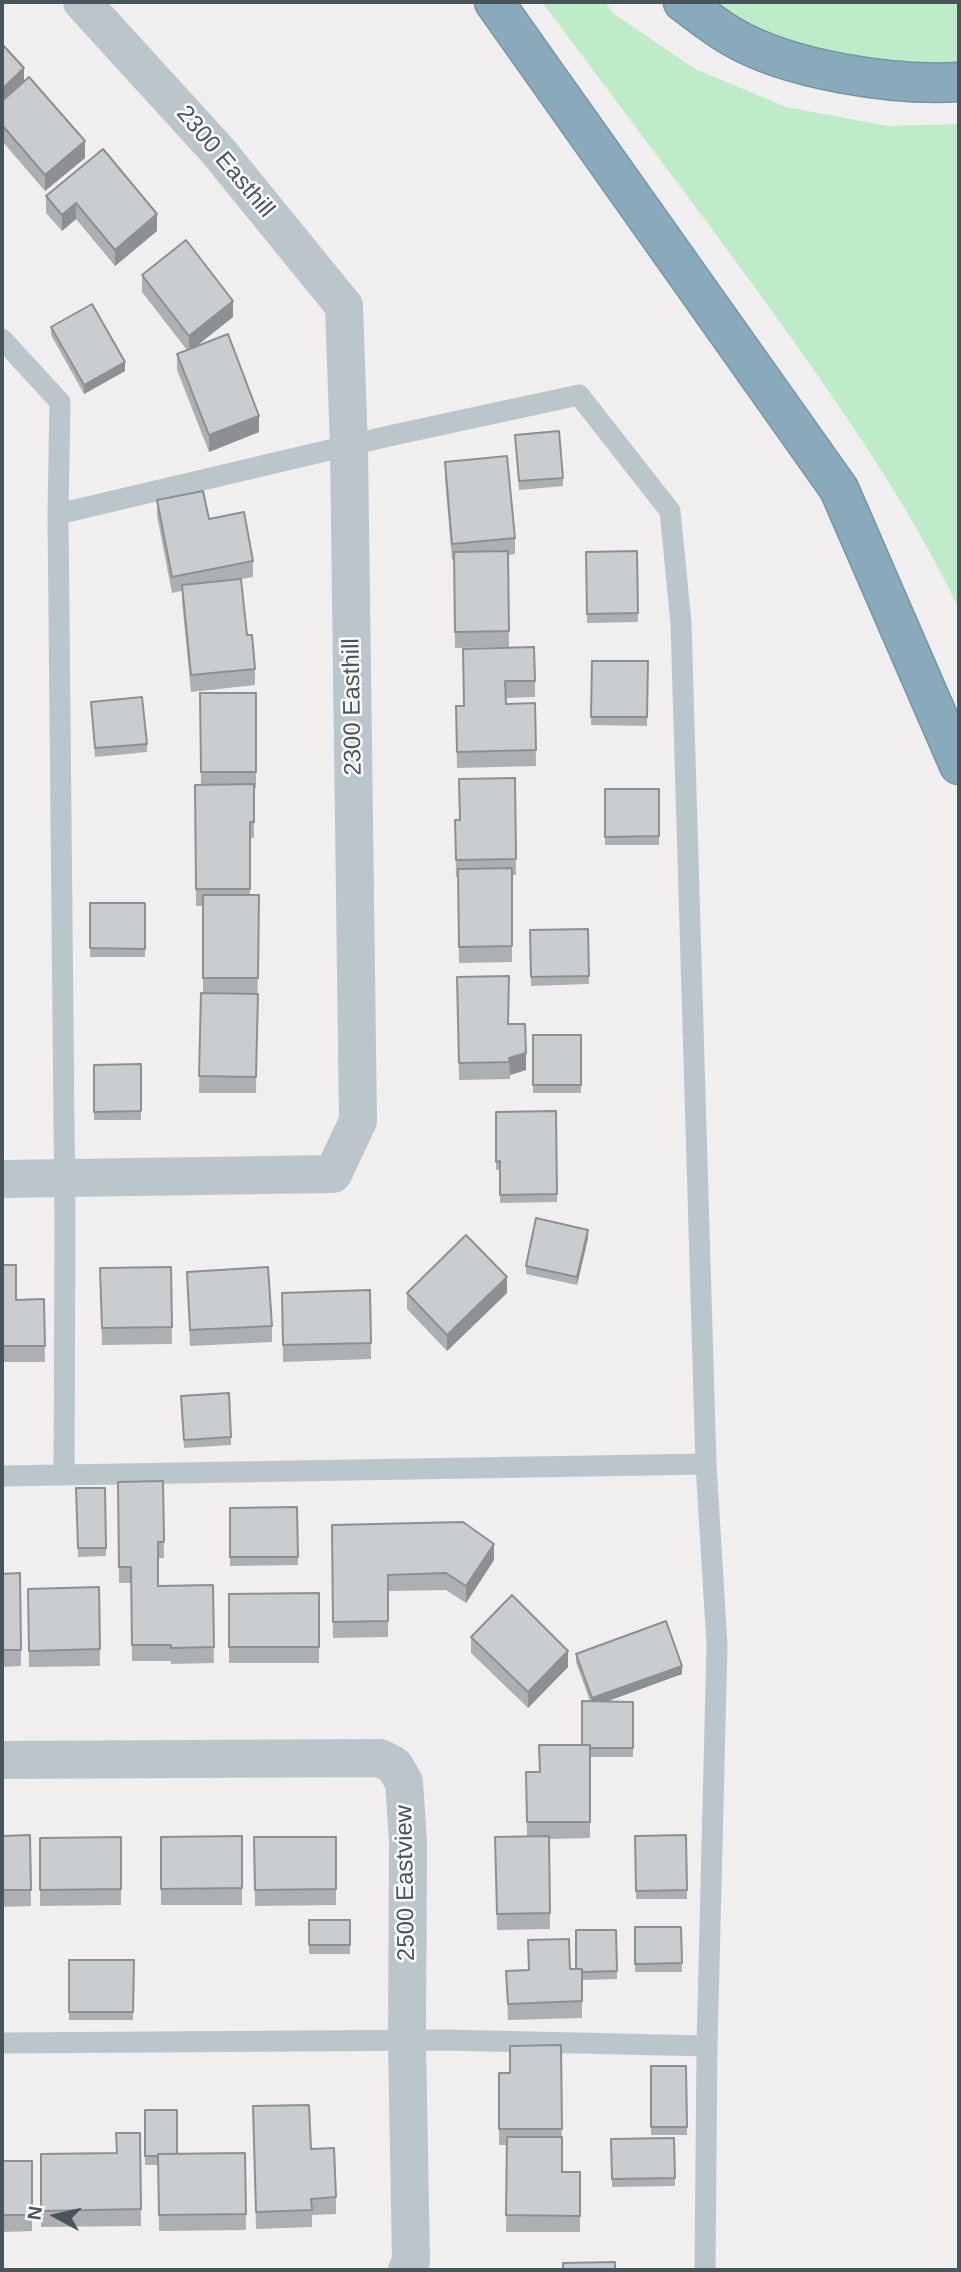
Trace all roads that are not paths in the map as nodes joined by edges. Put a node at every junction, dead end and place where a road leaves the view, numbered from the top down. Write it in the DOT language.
graph roads {
  1 [pos="82,2"];
  2 [pos="494,2"];
  3 [pos="682,2"];
  4 [pos="959,82"];
  5 [pos="2,339"];
  6 [pos="349,447"];
  7 [pos="58,514"];
  8 [pos="959,765"];
  9 [pos="2,1179"];
  10 [pos="64,1179"];
  11 [pos="706,1464"];
  12 [pos="64,1475"];
  13 [pos="2,1476"];
  14 [pos="2,1760"];
  15 [pos="407,2041"];
  16 [pos="2,2043"];
  17 [pos="707,2046"];
  18 [pos="407,2270"];
  19 [pos="705,2270"];
  1 -- 6 [label="street, 2300 Easthill"];
  2 -- 8 [label="highway"];
  3 -- 4 [label="highway"];
  5 -- 7 [label="lane"];
  6 -- 7 [label="lane"];
  6 -- 10 [label="street, 2300 Easthill"];
  6 -- 11 [label="lane"];
  7 -- 10 [label="lane"];
  9 -- 10 [label="street, 2300 Easthill"];
  10 -- 12 [label="lane"];
  11 -- 12 [label="lane"];
  11 -- 17 [label="lane"];
  12 -- 13 [label="lane"];
  14 -- 15 [label="street, 2500 Eastview"];
  15 -- 16 [label="lane"];
  15 -- 17 [label="lane"];
  15 -- 18 [label="street, 2500 Eastview"];
  17 -- 19 [label="lane"];
}
